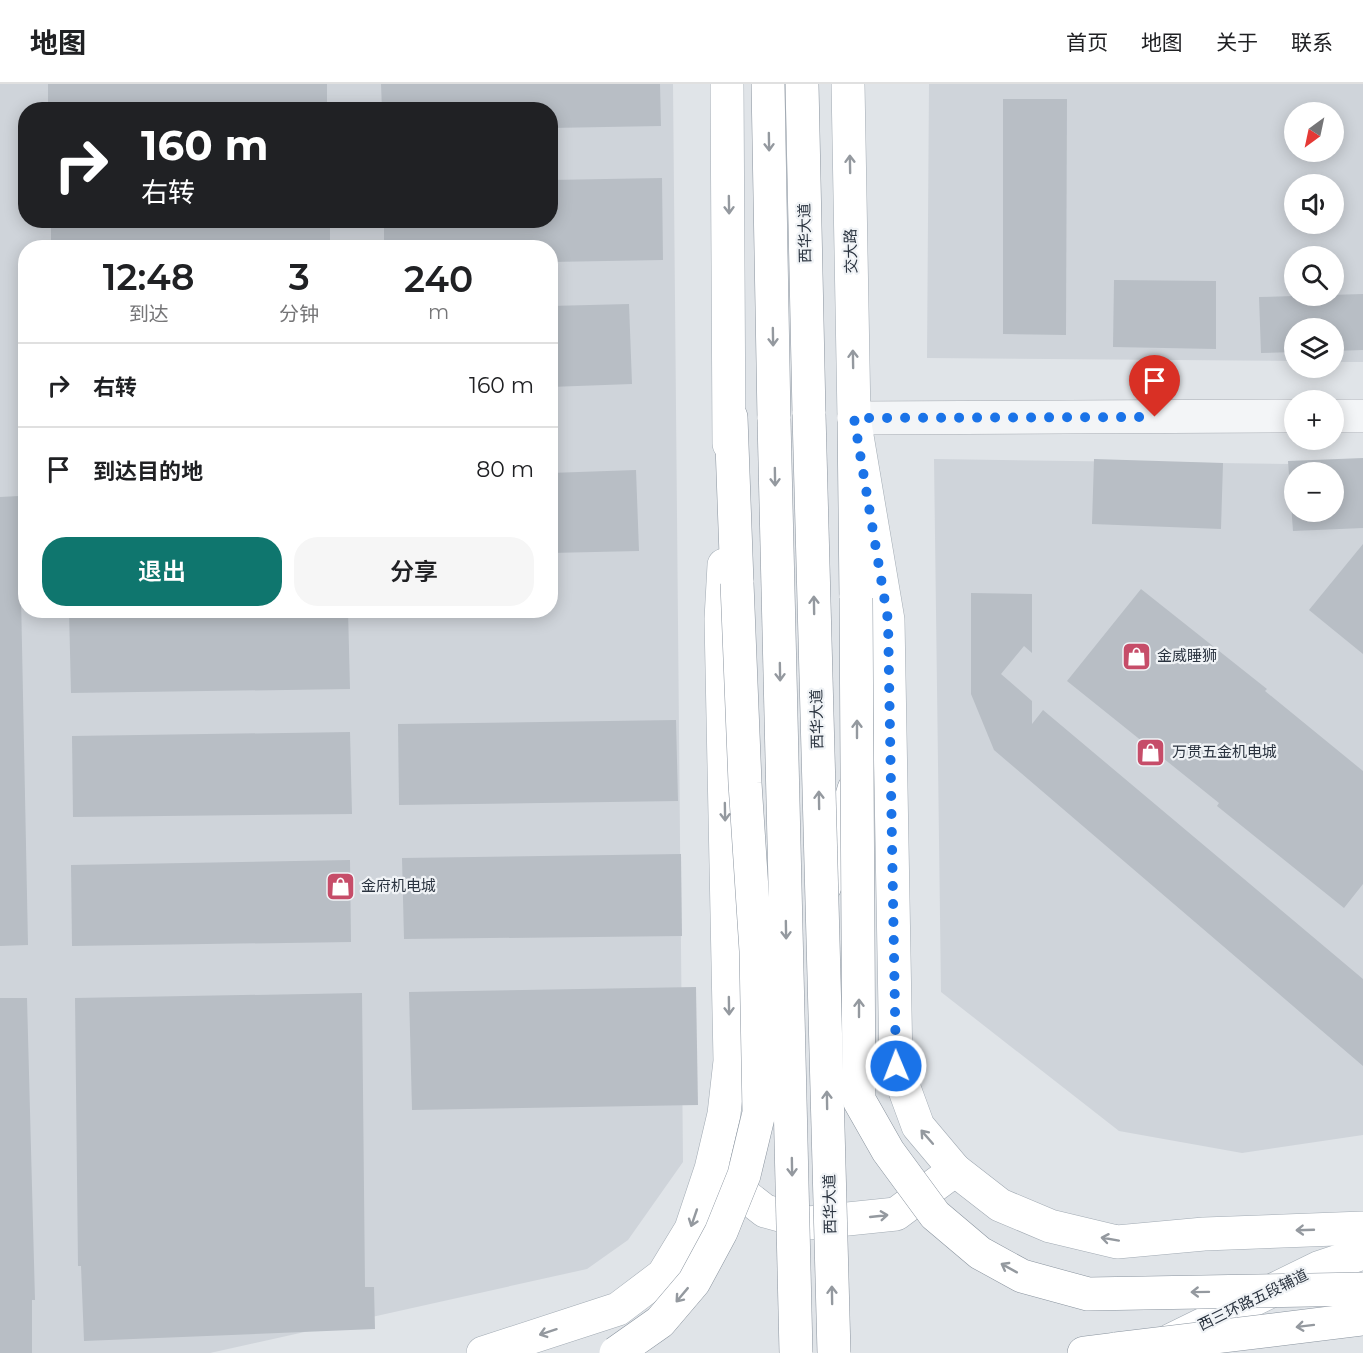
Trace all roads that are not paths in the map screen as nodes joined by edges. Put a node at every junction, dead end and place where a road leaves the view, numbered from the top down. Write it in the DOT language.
graph roads {
  1 [pos="728,84"];
  2 [pos="768,84"];
  3 [pos="802,84"];
  4 [pos="848,84"];
  5 [pos="1284,416"];
  6 [pos="1344,416"];
  7 [pos="1363,416"];
  8 [pos="731,417"];
  9 [pos="854,418"];
  10 [pos="857,777"];
  11 [pos="745,783"];
  12 [pos="785,890"];
  13 [pos="821,897"];
  14 [pos="787,981"];
  15 [pos="824,984"];
  16 [pos="860,1100"];
  17 [pos="759,1113"];
  18 [pos="711,1169"];
  19 [pos="955,1170"];
  20 [pos="1363,1228"];
  21 [pos="1363,1253"];
  22 [pos="1363,1289"];
  23 [pos="1363,1319"];
  24 [pos="483,1353"];
  25 [pos="616,1353"];
  26 [pos="796,1353"];
  27 [pos="834,1353"];
  28 [pos="1084,1353"];
  29 [pos="1146,1353"];
  1 -- 8 [label="main road, one-way"];
  2 -- 12 [label="main road, one-way, bridge"];
  13 -- 3 [label="main road, 西华大道, one-way, bridge"];
  9 -- 4 [label="main road, 交大路, one-way"];
  5 -- 9 [label="street"];
  6 -- 7 [label="street"];
  8 -- 11 [label="main road, bridge"];
  8 -- 18 [label="main road, one-way"];
  10 -- 9 [label="main road, one-way, bridge"];
  19 -- 9 [label="main road, one-way"];
  10 -- 13 [label="main road, bridge"];
  16 -- 10 [label="main road, one-way, bridge"];
  11 -- 12 [label="main road, bridge"];
  11 -- 17 [label="main road, bridge"];
  12 -- 14 [label="main road, one-way, bridge"];
  13 -- 15 [label="main road, 西华大道, bridge"];
  14 -- 17 [label="main road, bridge"];
  14 -- 26 [label="main road, one-way, bridge"];
  15 -- 16 [label="main road, bridge"];
  27 -- 15 [label="main road, 西华大道, one-way, bridge"];
  22 -- 16 [label="main road, one-way, bridge"];
  17 -- 25 [label="main road, one-way, bridge"];
  18 -- 19 [label="main road, one-way"];
  18 -- 24 [label="main road, one-way"];
  20 -- 19 [label="main road, one-way"];
  21 -- 29 [label="main road, 西三环路五段辅道"];
  23 -- 28 [label="main road, one-way, bridge"];
}
